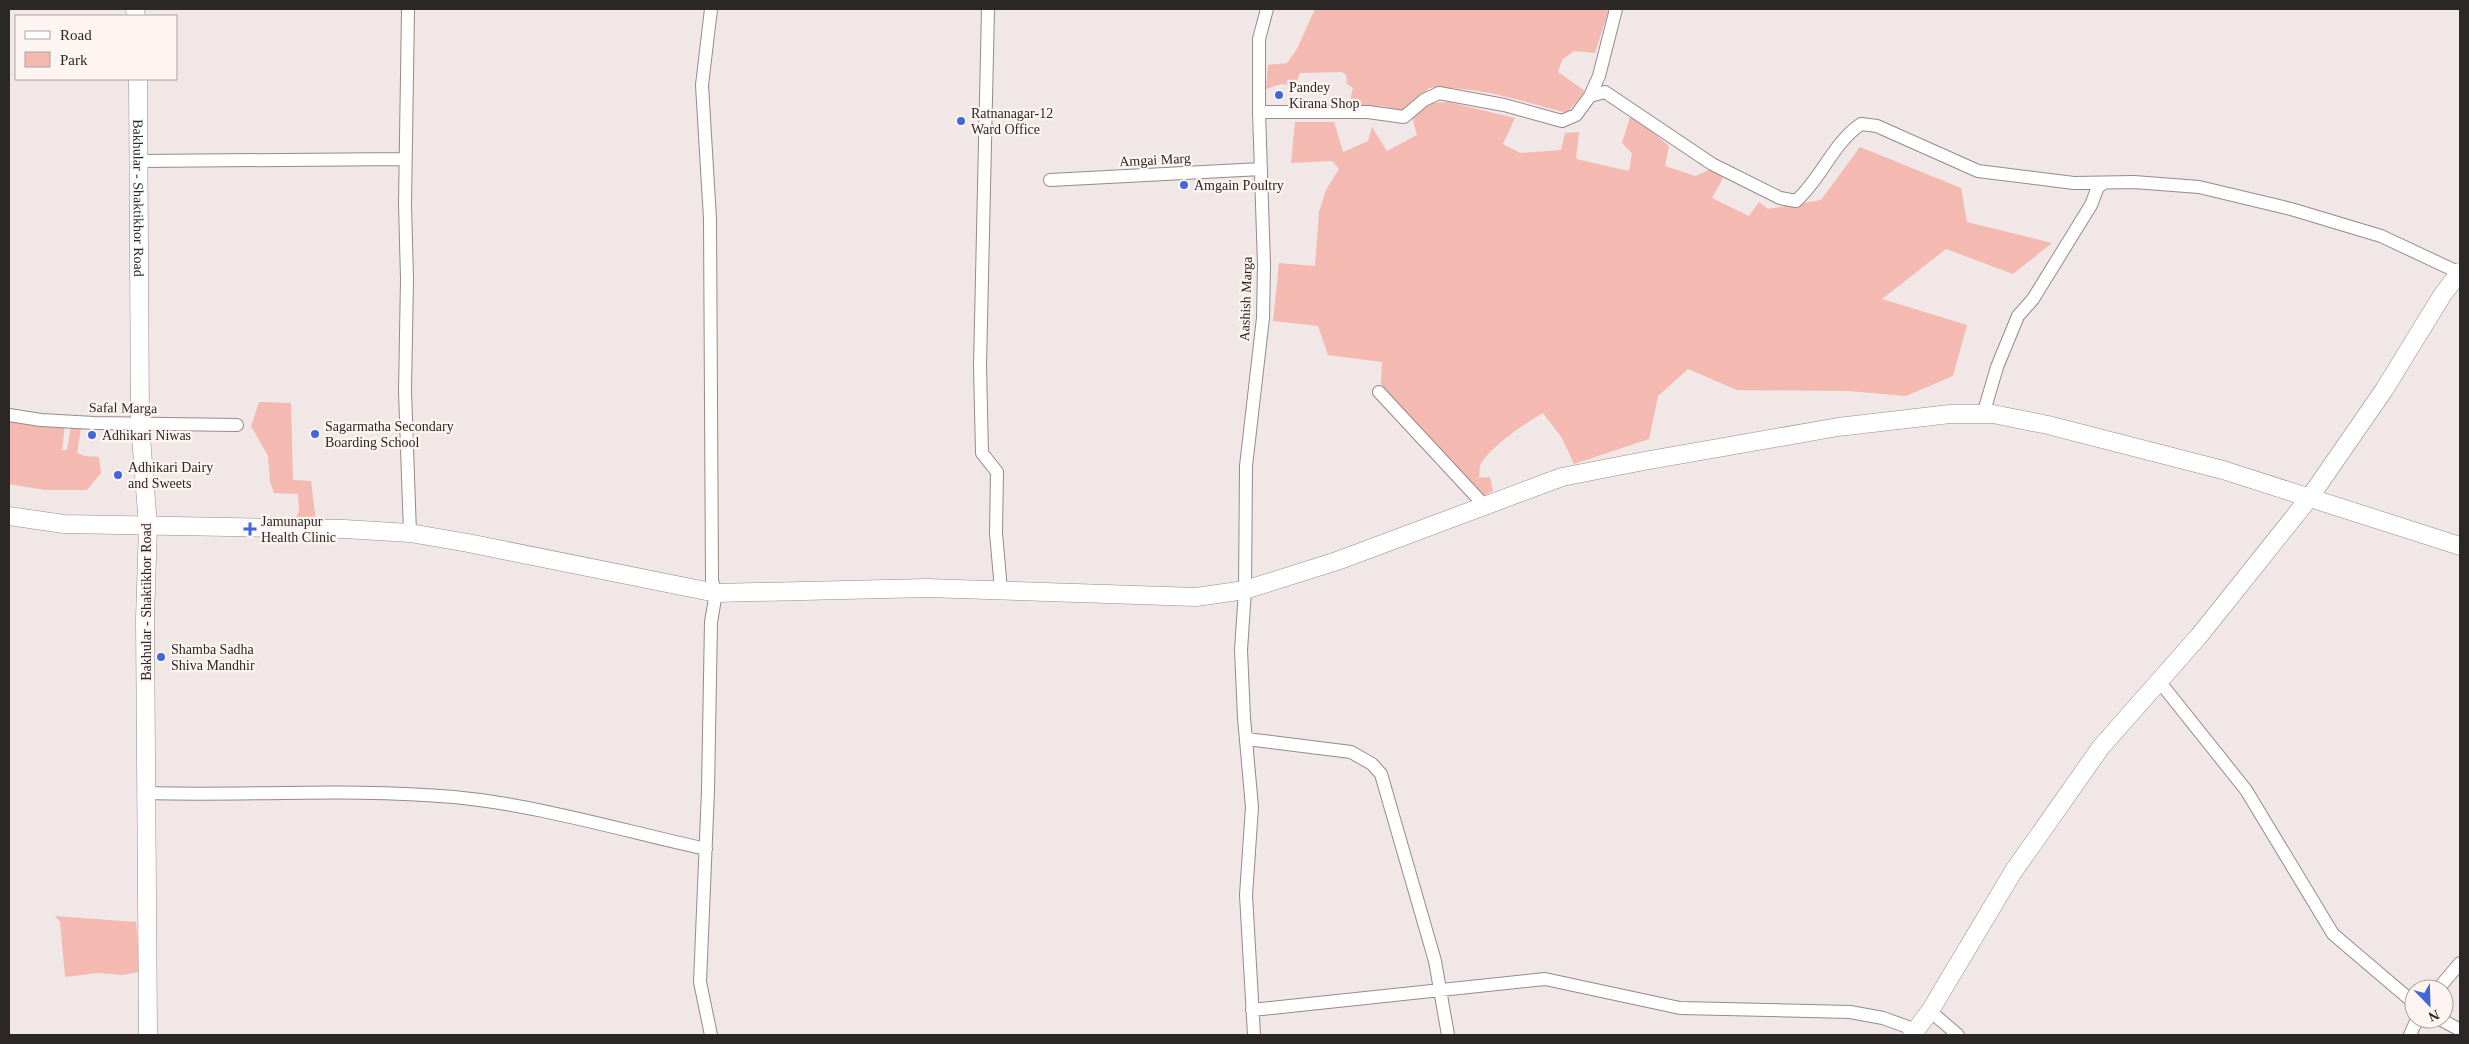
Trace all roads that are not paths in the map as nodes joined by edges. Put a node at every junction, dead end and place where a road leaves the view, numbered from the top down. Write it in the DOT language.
graph roads {
  1 [pos="408,9"];
  2 [pos="710,9"];
  3 [pos="988,9"];
  4 [pos="1267,9"];
  5 [pos="1616,9"];
  6 [pos="138,80"];
  7 [pos="1590,96"];
  8 [pos="1259,112"];
  9 [pos="405,159"];
  10 [pos="139,161"];
  11 [pos="1262,169"];
  12 [pos="1050,180"];
  13 [pos="2104,182"];
  14 [pos="2460,272"];
  15 [pos="1379,392"];
  16 [pos="1990,414"];
  17 [pos="9,415"];
  18 [pos="140,424"];
  19 [pos="236,425"];
  20 [pos="2310,497"];
  21 [pos="1484,505"];
  22 [pos="9,516"];
  23 [pos="148,526"];
  24 [pos="410,533"];
  25 [pos="2460,546"];
  26 [pos="1001,590"];
  27 [pos="1245,590"];
  28 [pos="716,593"];
  29 [pos="2159,681"];
  30 [pos="1247,739"];
  31 [pos="146,793"];
  32 [pos="706,849"];
  33 [pos="2460,963"];
  34 [pos="2446,979"];
  35 [pos="1440,989"];
  36 [pos="2404,994"];
  37 [pos="1252,1010"];
  38 [pos="1930,1011"];
  39 [pos="1914,1033"];
  40 [pos="148,1035"];
  41 [pos="711,1035"];
  42 [pos="1254,1035"];
  43 [pos="1448,1035"];
  44 [pos="1958,1035"];
  1 -- 9 [label="street"];
  2 -- 28 [label="street"];
  3 -- 26 [label="street"];
  4 -- 8 [label="street, Aashish Marga"];
  5 -- 7 [label="street"];
  6 -- 10 [label="street, Bakhular - Shaktikhor Road"];
  7 -- 8 [label="street"];
  7 -- 13 [label="street"];
  8 -- 11 [label="street, Aashish Marga"];
  9 -- 10 [label="street"];
  9 -- 24 [label="street"];
  10 -- 18 [label="street, Bakhular - Shaktikhor Road"];
  11 -- 12 [label="street, Amgai Marg"];
  11 -- 27 [label="street, Aashish Marga"];
  13 -- 14 [label="street"];
  13 -- 16 [label="street"];
  14 -- 20 [label="street"];
  15 -- 21 [label="street"];
  16 -- 20 [label="street"];
  16 -- 21 [label="street"];
  17 -- 18 [label="street, Safal Marga"];
  18 -- 19 [label="street, Safal Marga"];
  18 -- 23 [label="street, Bakhular - Shaktikhor Road"];
  20 -- 25 [label="street"];
  20 -- 29 [label="street"];
  21 -- 27 [label="street"];
  22 -- 23 [label="street"];
  23 -- 24 [label="street"];
  23 -- 31 [label="street, Bakhular - Shaktikhor Road"];
  24 -- 28 [label="street"];
  26 -- 27 [label="street"];
  26 -- 28 [label="street"];
  27 -- 30 [label="street, Aashish Marga"];
  28 -- 32 [label="street"];
  29 -- 36 [label="street"];
  29 -- 38 [label="street"];
  30 -- 35 [label="street"];
  30 -- 37 [label="street, Aashish Marga"];
  31 -- 32 [label="street"];
  31 -- 40 [label="street, Bakhular - Shaktikhor Road"];
  32 -- 41 [label="street"];
  33 -- 34 [label="street"];
  35 -- 37 [label="street"];
  35 -- 39 [label="street"];
  35 -- 43 [label="street"];
  37 -- 42 [label="street, Aashish Marga"];
  38 -- 39 [label="street"];
  38 -- 44 [label="street"];
}
